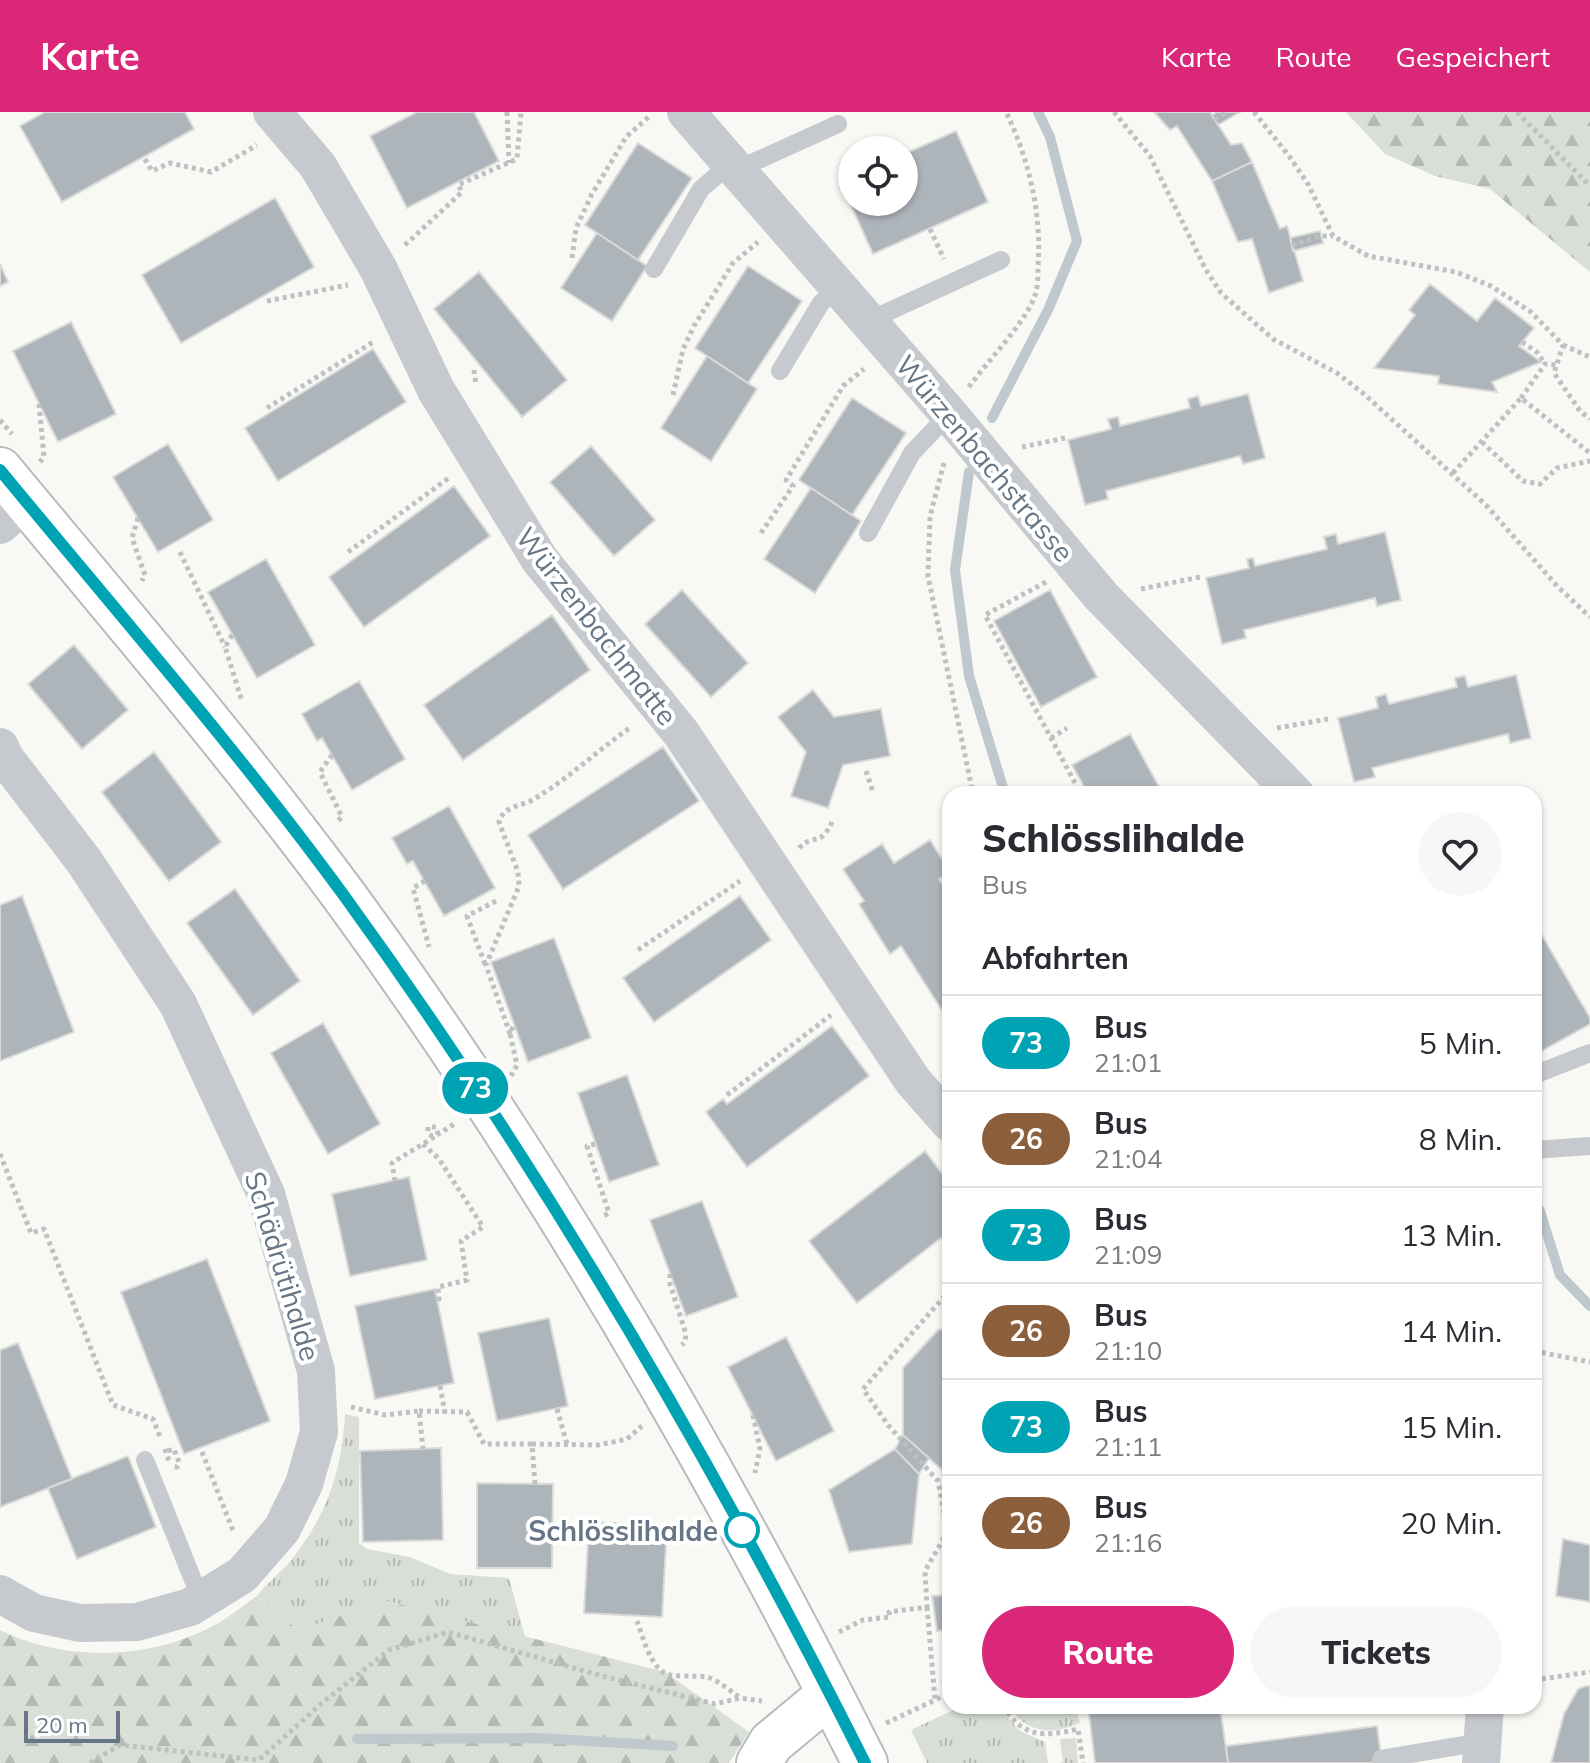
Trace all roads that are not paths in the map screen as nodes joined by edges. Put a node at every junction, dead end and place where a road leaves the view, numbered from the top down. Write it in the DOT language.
graph roads {
  1 [pos="272,112"];
  2 [pos="686,112"];
  3 [pos="838,124"];
  4 [pos="734,167"];
  5 [pos="1001,260"];
  6 [pos="654,269"];
  7 [pos="839,287"];
  8 [pos="880,334"];
  9 [pos="780,371"];
  10 [pos="949,414"];
  11 [pos="16,490"];
  12 [pos="868,533"];
  13 [pos="0,747"];
  14 [pos="1287,786"];
  15 [pos="1590,1053"];
  16 [pos="1542,1072"];
  17 [pos="942,1114"];
  18 [pos="1590,1146"];
  19 [pos="1542,1149"];
  20 [pos="145,1460"];
  21 [pos="0,1594"];
  22 [pos="201,1600"];
  23 [pos="830,1694"];
  24 [pos="1483,1737"];
  25 [pos="862,1751"];
  26 [pos="1381,1759"];
  27 [pos="759,1763"];
  1 -- 17 [label="street, Würzenbachmatte"];
  2 -- 4 [label="street, Würzenbachstrasse"];
  3 -- 4 [label="lane"];
  4 -- 6 [label="lane"];
  4 -- 7 [label="street, Würzenbachstrasse"];
  5 -- 8 [label="lane"];
  7 -- 8 [label="street, Würzenbachstrasse"];
  7 -- 9 [label="lane"];
  8 -- 10 [label="street, Würzenbachstrasse"];
  10 -- 12 [label="lane"];
  10 -- 14 [label="street, Würzenbachstrasse"];
  11 -- 23 [label="main road"];
  13 -- 22 [label="street, Schädrütihalde"];
  15 -- 16 [label="lane"];
  18 -- 19 [label="lane"];
  20 -- 22 [label="lane"];
  21 -- 22 [label="street, Schädrütihalde"];
  23 -- 25 [label="main road"];
  23 -- 27 [label="main road"];
  24 -- 26 [label="lane"];
}
